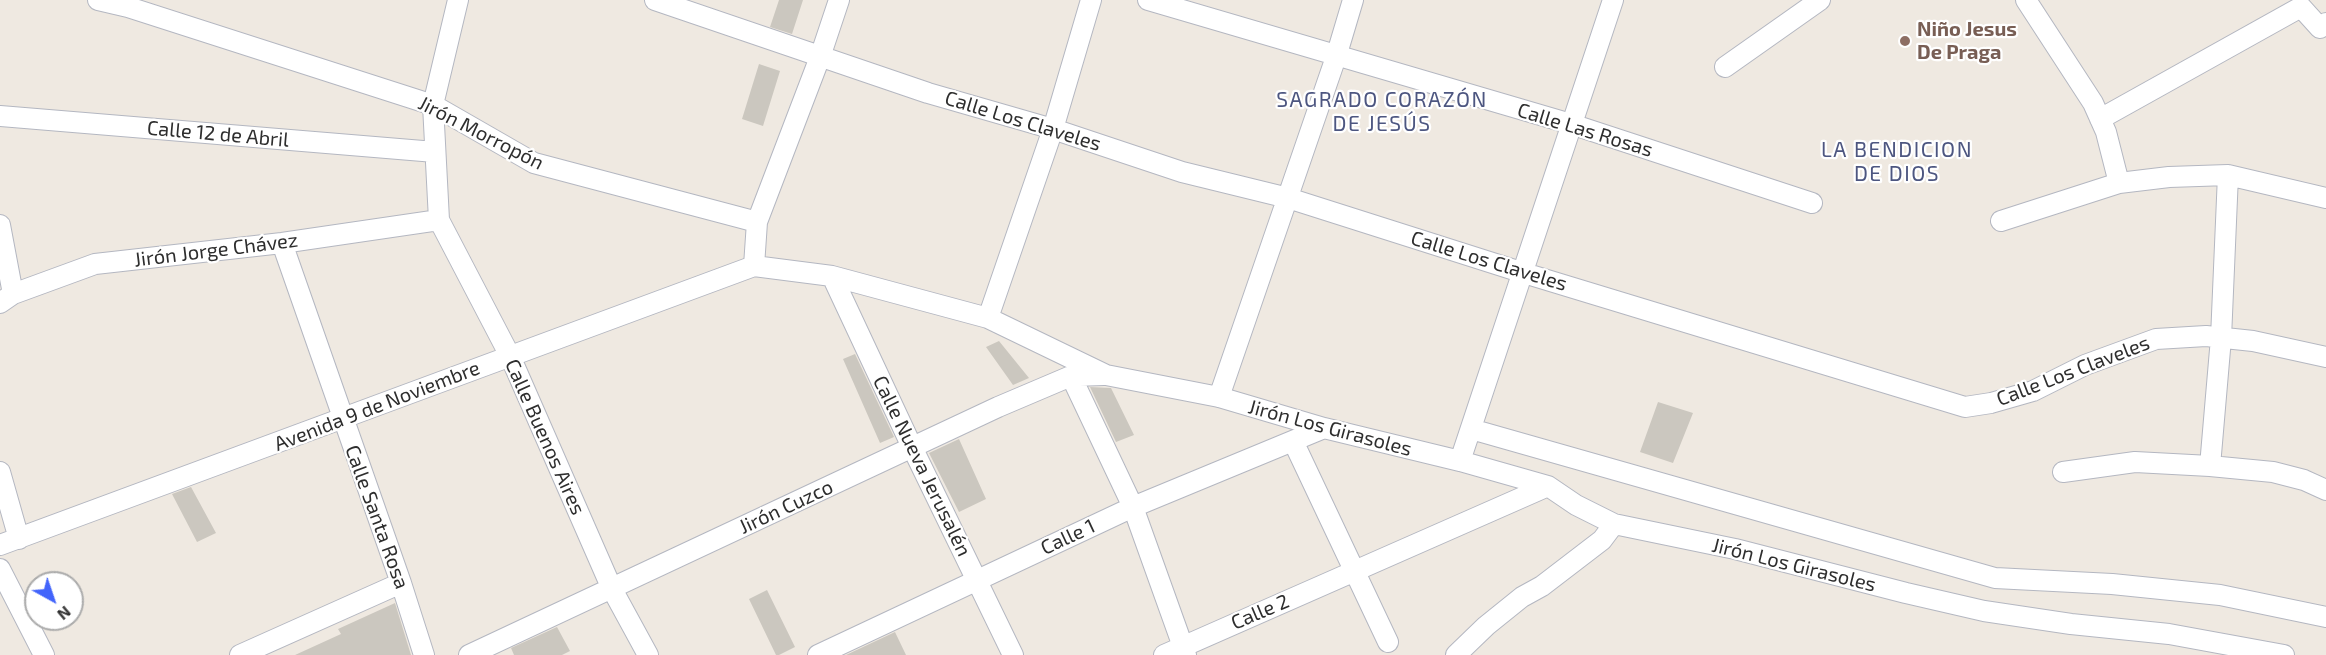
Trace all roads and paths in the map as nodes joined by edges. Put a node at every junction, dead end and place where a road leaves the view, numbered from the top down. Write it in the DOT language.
graph roads {
  1 [pos="98,0"];
  2 [pos="458,0"];
  3 [pos="655,0"];
  4 [pos="839,0"];
  5 [pos="1091,0"];
  6 [pos="1148,0"];
  7 [pos="1353,0"];
  8 [pos="1613,0"];
  9 [pos="1820,0"];
  10 [pos="2026,0"];
  11 [pos="2326,23"];
  12 [pos="820,57"];
  13 [pos="1336,57"];
  14 [pos="1725,67"];
  15 [pos="433,105"];
  16 [pos="0,116"];
  17 [pos="2100,119"];
  18 [pos="1571,124"];
  19 [pos="1053,129"];
  20 [pos="435,152"];
  21 [pos="2228,175"];
  22 [pos="2119,183"];
  23 [pos="1288,198"];
  24 [pos="2326,198"];
  25 [pos="1812,203"];
  26 [pos="440,220"];
  27 [pos="2001,221"];
  28 [pos="757,222"];
  29 [pos="0,225"];
  30 [pos="282,243"];
  31 [pos="754,266"];
  32 [pos="1524,273"];
  33 [pos="832,276"];
  34 [pos="7,298"];
  35 [pos="988,318"];
  36 [pos="2221,338"];
  37 [pos="510,356"];
  38 [pos="2326,357"];
  39 [pos="1106,375"];
  40 [pos="1071,376"];
  41 [pos="1219,397"];
  42 [pos="342,419"];
  43 [pos="1324,428"];
  44 [pos="1471,429"];
  45 [pos="1293,441"];
  46 [pos="912,447"];
  47 [pos="1460,461"];
  48 [pos="2210,466"];
  49 [pos="0,472"];
  50 [pos="2063,472"];
  51 [pos="1548,486"];
  52 [pos="2326,490"];
  53 [pos="1133,507"];
  54 [pos="1614,524"];
  55 [pos="19,538"];
  56 [pos="0,545"];
  57 [pos="0,569"];
  58 [pos="1356,571"];
  59 [pos="976,579"];
  60 [pos="401,583"];
  61 [pos="612,589"];
  62 [pos="2326,617"];
  63 [pos="1388,642"];
  64 [pos="273,648"];
  65 [pos="1177,652"];
  66 [pos="44,655"];
  67 [pos="240,655"];
  68 [pos="424,655"];
  69 [pos="469,655"];
  70 [pos="648,655"];
  71 [pos="818,655"];
  72 [pos="1013,655"];
  73 [pos="1456,655"];
  74 [pos="2284,655"];
  1 -- 15 [label="street, Jirón Morropón"];
  2 -- 15 [label="street"];
  3 -- 12 [label="street, Calle Los Claveles"];
  4 -- 12 [label="street"];
  5 -- 19 [label="street"];
  6 -- 13 [label="street, Calle Las Rosas"];
  7 -- 13 [label="street"];
  8 -- 18 [label="street"];
  9 -- 14 [label="street"];
  10 -- 17 [label="street"];
  11 -- 17 [label="street"];
  12 -- 19 [label="street, Calle Los Claveles"];
  12 -- 28 [label="street"];
  13 -- 18 [label="street, Calle Las Rosas"];
  13 -- 23 [label="street"];
  15 -- 20 [label="street"];
  15 -- 28 [label="street, Jirón Morropón"];
  16 -- 20 [label="street, Calle 12 de Abril"];
  17 -- 22 [label="street"];
  18 -- 25 [label="street, Calle Las Rosas"];
  18 -- 32 [label="street"];
  19 -- 23 [label="street, Calle Los Claveles"];
  19 -- 35 [label="street"];
  20 -- 26 [label="street"];
  21 -- 22 [label="street"];
  21 -- 24 [label="street"];
  21 -- 36 [label="street"];
  22 -- 27 [label="street"];
  23 -- 32 [label="street, Calle Los Claveles"];
  23 -- 41 [label="street"];
  26 -- 30 [label="street, Jirón Jorge Chávez"];
  26 -- 37 [label="street, Calle Buenos Aires"];
  28 -- 31 [label="street"];
  29 -- 34 [label="street"];
  30 -- 34 [label="street, Jirón Jorge Chávez"];
  30 -- 42 [label="street, Calle Santa Rosa"];
  31 -- 33 [label="street, Jirón Los Girasoles"];
  31 -- 37 [label="street, Avenida 9 de Noviembre"];
  32 -- 36 [label="street, Calle Los Claveles"];
  32 -- 44 [label="street"];
  33 -- 35 [label="street, Jirón Los Girasoles"];
  33 -- 46 [label="street, Calle Nueva Jerusalén"];
  35 -- 39 [label="street, Jirón Los Girasoles"];
  36 -- 38 [label="street, Calle Los Claveles"];
  36 -- 48 [label="street"];
  37 -- 42 [label="street, Avenida 9 de Noviembre"];
  37 -- 61 [label="street, Calle Buenos Aires"];
  39 -- 40 [label="street, Jirón Cuzco"];
  39 -- 41 [label="street, Jirón Los Girasoles"];
  40 -- 46 [label="street, Jirón Cuzco"];
  40 -- 53 [label="street"];
  41 -- 43 [label="street, Jirón Los Girasoles"];
  42 -- 55 [label="street, Avenida 9 de Noviembre"];
  42 -- 60 [label="street, Calle Santa Rosa"];
  43 -- 45 [label="street, Calle 1"];
  43 -- 47 [label="street, Jirón Los Girasoles"];
  44 -- 47 [label="street"];
  44 -- 62 [label="street"];
  45 -- 53 [label="street, Calle 1"];
  45 -- 58 [label="street"];
  46 -- 59 [label="street, Calle Nueva Jerusalén"];
  46 -- 61 [label="street, Jirón Cuzco"];
  47 -- 51 [label="street, Jirón Los Girasoles"];
  48 -- 50 [label="street"];
  48 -- 52 [label="street"];
  49 -- 55 [label="street"];
  51 -- 54 [label="street, Jirón Los Girasoles"];
  51 -- 58 [label="street, Calle 2"];
  53 -- 59 [label="street, Calle 1"];
  53 -- 65 [label="street"];
  54 -- 73 [label="street"];
  54 -- 74 [label="street, Jirón Los Girasoles"];
  55 -- 56 [label="street, Avenida 9 de Noviembre"];
  57 -- 66 [label="street"];
  58 -- 63 [label="street"];
  58 -- 65 [label="street, Calle 2"];
  59 -- 71 [label="street, Calle 1"];
  59 -- 72 [label="street, Calle Nueva Jerusalén"];
  60 -- 64 [label="street"];
  60 -- 68 [label="street, Calle Santa Rosa"];
  61 -- 69 [label="street, Jirón Cuzco"];
  61 -- 70 [label="street, Calle Buenos Aires"];
  64 -- 67 [label="street"];
}
